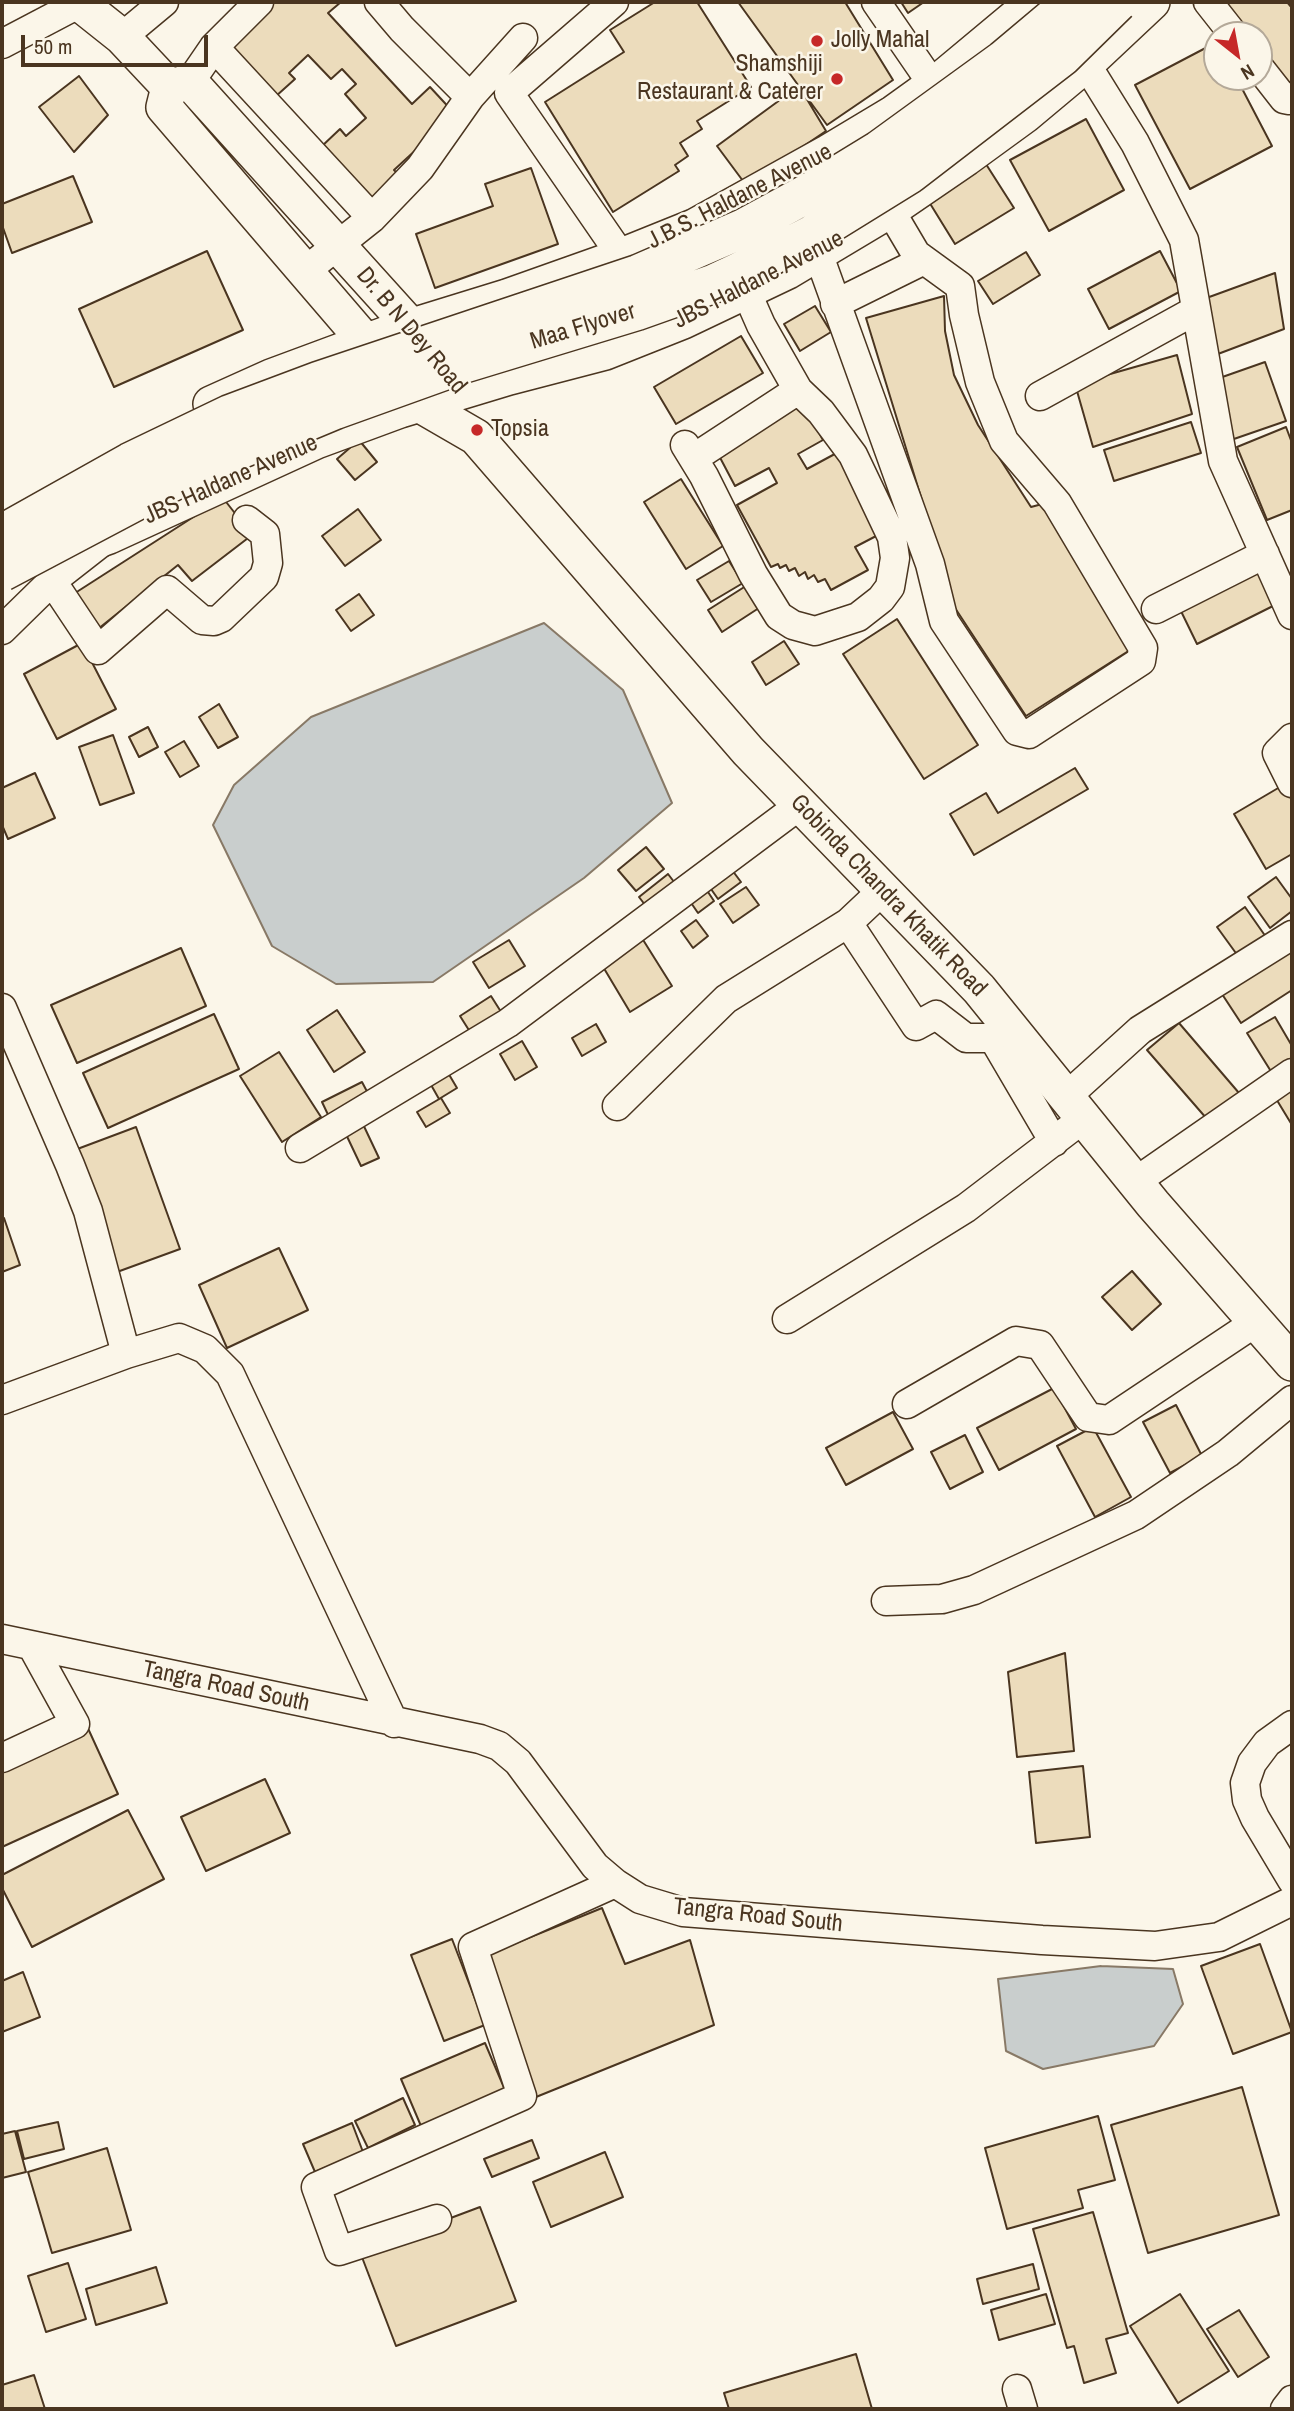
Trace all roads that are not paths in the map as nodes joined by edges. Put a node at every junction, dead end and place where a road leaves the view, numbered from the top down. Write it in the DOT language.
graph roads {
  1 [pos="79,2"];
  2 [pos="164,2"];
  3 [pos="259,2"];
  4 [pos="379,2"];
  5 [pos="614,2"];
  6 [pos="876,2"];
  7 [pos="1034,2"];
  8 [pos="1072,2"];
  9 [pos="1118,2"];
  10 [pos="1152,2"];
  11 [pos="1208,2"];
  12 [pos="1223,21"];
  13 [pos="122,37"];
  14 [pos="523,38"];
  15 [pos="2,44"];
  16 [pos="214,47"];
  17 [pos="1086,64"];
  18 [pos="179,84"];
  19 [pos="933,85"];
  20 [pos="1273,85"];
  21 [pos="470,97"];
  22 [pos="1292,97"];
  23 [pos="890,210"];
  24 [pos="372,218"];
  25 [pos="338,246"];
  26 [pos="818,253"];
  27 [pos="622,257"];
  28 [pos="924,260"];
  29 [pos="304,272"];
  30 [pos="746,291"];
  31 [pos="835,304"];
  32 [pos="1196,310"];
  33 [pos="411,326"];
  34 [pos="364,342"];
  35 [pos="467,390"];
  36 [pos="798,390"];
  37 [pos="1040,396"];
  38 [pos="419,404"];
  39 [pos="476,437"];
  40 [pos="2,517"];
  41 [pos="247,520"];
  42 [pos="2,534"];
  43 [pos="109,536"];
  44 [pos="1265,554"];
  45 [pos="2,572"];
  46 [pos="52,581"];
  47 [pos="2,586"];
  48 [pos="1156,609"];
  49 [pos="1292,615"];
  50 [pos="2,630"];
  51 [pos="1292,738"];
  52 [pos="1292,783"];
  53 [pos="800,805"];
  54 [pos="883,890"];
  55 [pos="848,923"];
  56 [pos="1292,934"];
  57 [pos="2,1008"];
  58 [pos="1292,1073"];
  59 [pos="617,1106"];
  60 [pos="1075,1108"];
  61 [pos="1054,1142"];
  62 [pos="300,1148"];
  63 [pos="1136,1182"];
  64 [pos="787,1319"];
  65 [pos="1256,1322"];
  66 [pos="126,1354"];
  67 [pos="1292,1363"];
  68 [pos="2,1400"];
  69 [pos="1292,1400"];
  70 [pos="907,1404"];
  71 [pos="886,1601"];
  72 [pos="2,1639"];
  73 [pos="32,1646"];
  74 [pos="394,1723"];
  75 [pos="1292,1724"];
  76 [pos="2,1758"];
  77 [pos="1292,1880"];
  78 [pos="615,1883"];
  79 [pos="1292,1901"];
  80 [pos="438,2219"];
  81 [pos="1292,2400"];
  82 [pos="1285,2409"];
  1 -- 13 [label="main road, Dr. B N Dey Road"];
  1 -- 15 [label="street"];
  2 -- 13 [label="street"];
  3 -- 16 [label="street"];
  4 -- 21 [label="street"];
  5 -- 27 [label="street"];
  6 -- 19 [label="street"];
  7 -- 19 [label="main road, J.B.S. Haldane Avenue"];
  8 -- 42 [label="highway, Maa Flyover, bridge"];
  9 -- 45 [label="highway, Maa Flyover, bridge"];
  10 -- 17 [label="main road, JBS Haldane Avenue"];
  11 -- 12 [label="street"];
  13 -- 18 [label="main road, Dr. B N Dey Road"];
  14 -- 21 [label="street"];
  16 -- 18 [label="street"];
  16 -- 24 [label="street"];
  17 -- 23 [label="main road, JBS Haldane Avenue"];
  17 -- 32 [label="street"];
  18 -- 25 [label="main road, Dr. B N Dey Road"];
  18 -- 29 [label="main road, Dr. B N Dey Road"];
  19 -- 27 [label="main road, J.B.S. Haldane Avenue"];
  20 -- 22 [label="street"];
  21 -- 24 [label="street"];
  23 -- 26 [label="main road, JBS Haldane Avenue"];
  23 -- 28 [label="street"];
  24 -- 25 [label="street"];
  25 -- 29 [label="street"];
  25 -- 33 [label="main road, Dr. B N Dey Road"];
  26 -- 30 [label="main road, JBS Haldane Avenue"];
  26 -- 31 [label="street"];
  27 -- 33 [label="main road, J.B.S. Haldane Avenue"];
  28 -- 31 [label="street"];
  28 -- 31 [label="street"];
  29 -- 34 [label="main road, Dr. B N Dey Road"];
  30 -- 35 [label="main road, JBS Haldane Avenue"];
  30 -- 36 [label="street"];
  32 -- 37 [label="street"];
  32 -- 44 [label="street"];
  33 -- 34 [label="main road"];
  33 -- 35 [label="main road, Dr. B N Dey Road"];
  34 -- 38 [label="main road, Dr. B N Dey Road"];
  34 -- 40 [label="main road"];
  35 -- 38 [label="main road, JBS Haldane Avenue"];
  35 -- 39 [label="main road, Dr. B N Dey Road"];
  36 -- 36 [label="street"];
  38 -- 39 [label="main road, Dr. B N Dey Road"];
  38 -- 43 [label="main road, JBS Haldane Avenue"];
  39 -- 53 [label="main road, Gobinda Chandra Khatik Road"];
  41 -- 46 [label="street"];
  43 -- 46 [label="street"];
  43 -- 47 [label="main road, JBS Haldane Avenue"];
  44 -- 48 [label="street"];
  44 -- 49 [label="street"];
  46 -- 50 [label="street"];
  51 -- 52 [label="street"];
  53 -- 54 [label="main road, Gobinda Chandra Khatik Road"];
  53 -- 62 [label="street"];
  54 -- 55 [label="street"];
  54 -- 60 [label="main road, Gobinda Chandra Khatik Road"];
  55 -- 59 [label="street"];
  55 -- 61 [label="street"];
  56 -- 60 [label="street"];
  57 -- 66 [label="street"];
  58 -- 63 [label="street"];
  60 -- 61 [label="street"];
  60 -- 63 [label="main road, Gobinda Chandra Khatik Road"];
  61 -- 64 [label="street"];
  63 -- 65 [label="main road, Gobinda Chandra Khatik Road"];
  65 -- 67 [label="main road, Gobinda Chandra Khatik Road"];
  65 -- 70 [label="street"];
  66 -- 68 [label="street"];
  66 -- 74 [label="street"];
  69 -- 71 [label="street"];
  72 -- 73 [label="street, Tangra Road South"];
  73 -- 74 [label="street, Tangra Road South"];
  73 -- 76 [label="street"];
  74 -- 78 [label="street, Tangra Road South"];
  75 -- 77 [label="street"];
  78 -- 79 [label="street, Tangra Road South"];
  78 -- 80 [label="street"];
  81 -- 82 [label="street"];
}
